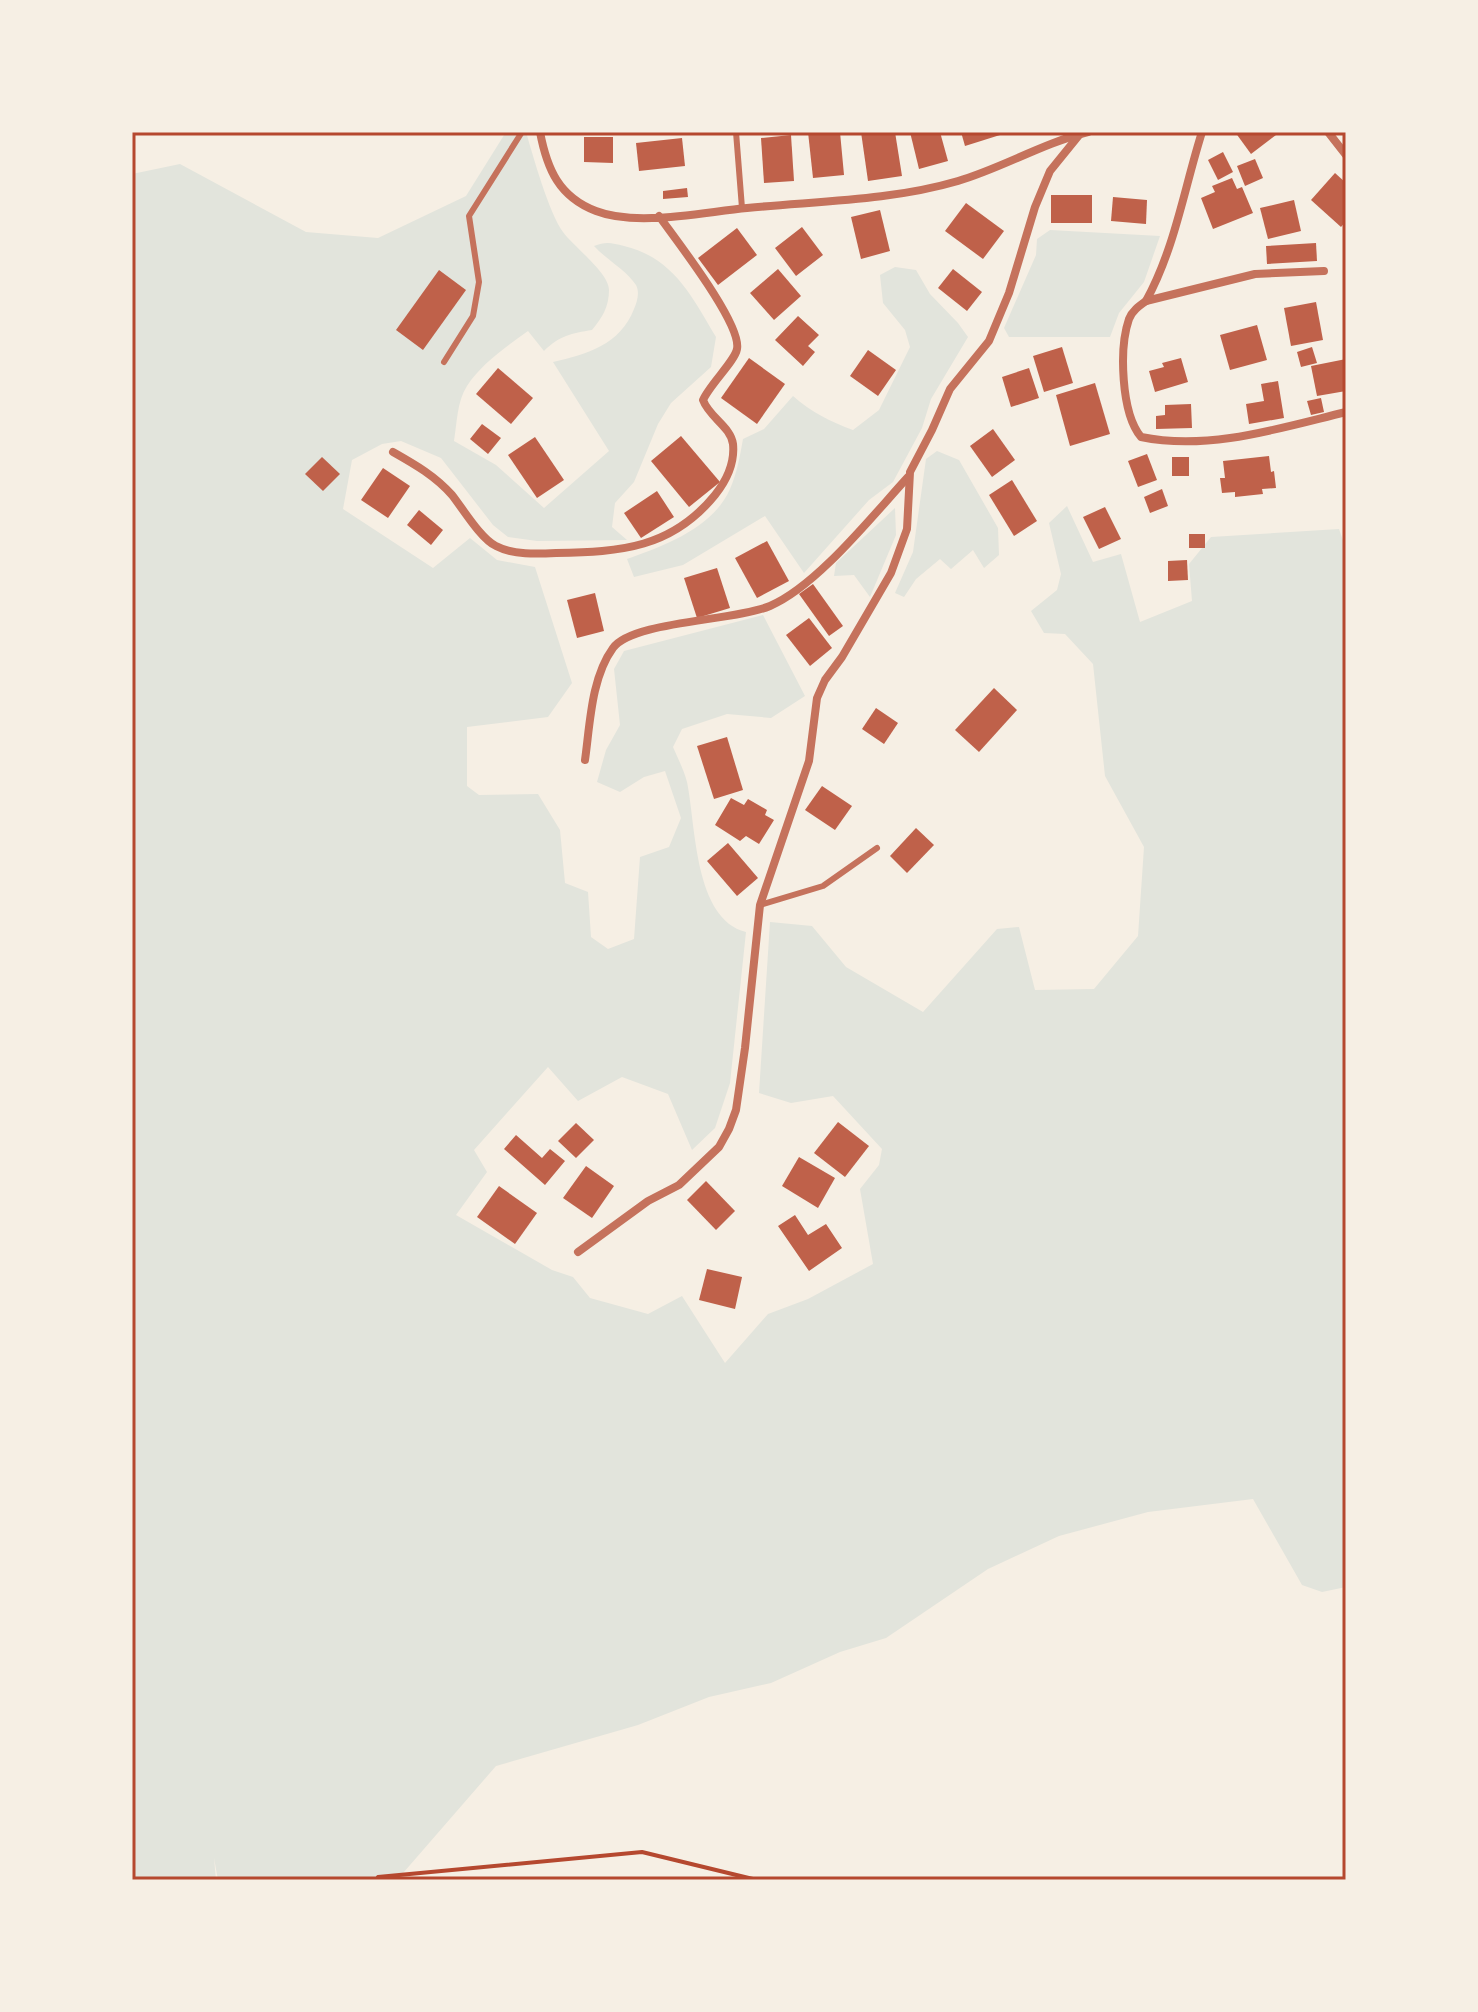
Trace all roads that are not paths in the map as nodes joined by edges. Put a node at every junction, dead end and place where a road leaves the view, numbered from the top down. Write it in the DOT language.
graph roads {
  1 [pos="522,132"];
  2 [pos="540,132"];
  3 [pos="736,132"];
  4 [pos="1202,132"];
  5 [pos="1328,132"];
  6 [pos="1084,133"];
  7 [pos="1346,155"];
  8 [pos="742,208"];
  9 [pos="659,216"];
  10 [pos="1324,271"];
  11 [pos="1146,301"];
  12 [pos="444,362"];
  13 [pos="1346,412"];
  14 [pos="393,452"];
  15 [pos="909,476"];
  16 [pos="585,760"];
  17 [pos="877,848"];
  18 [pos="760,905"];
  19 [pos="578,1252"];
  1 -- 12 [label="lane"];
  2 -- 9 [label="street"];
  3 -- 8 [label="lane"];
  4 -- 11 [label="street"];
  5 -- 7 [label="street"];
  6 -- 8 [label="street"];
  6 -- 15 [label="street"];
  8 -- 9 [label="street"];
  9 -- 14 [label="street"];
  10 -- 11 [label="street"];
  11 -- 13 [label="street"];
  15 -- 16 [label="street"];
  15 -- 18 [label="street"];
  17 -- 18 [label="lane"];
  18 -- 19 [label="street"];
}
